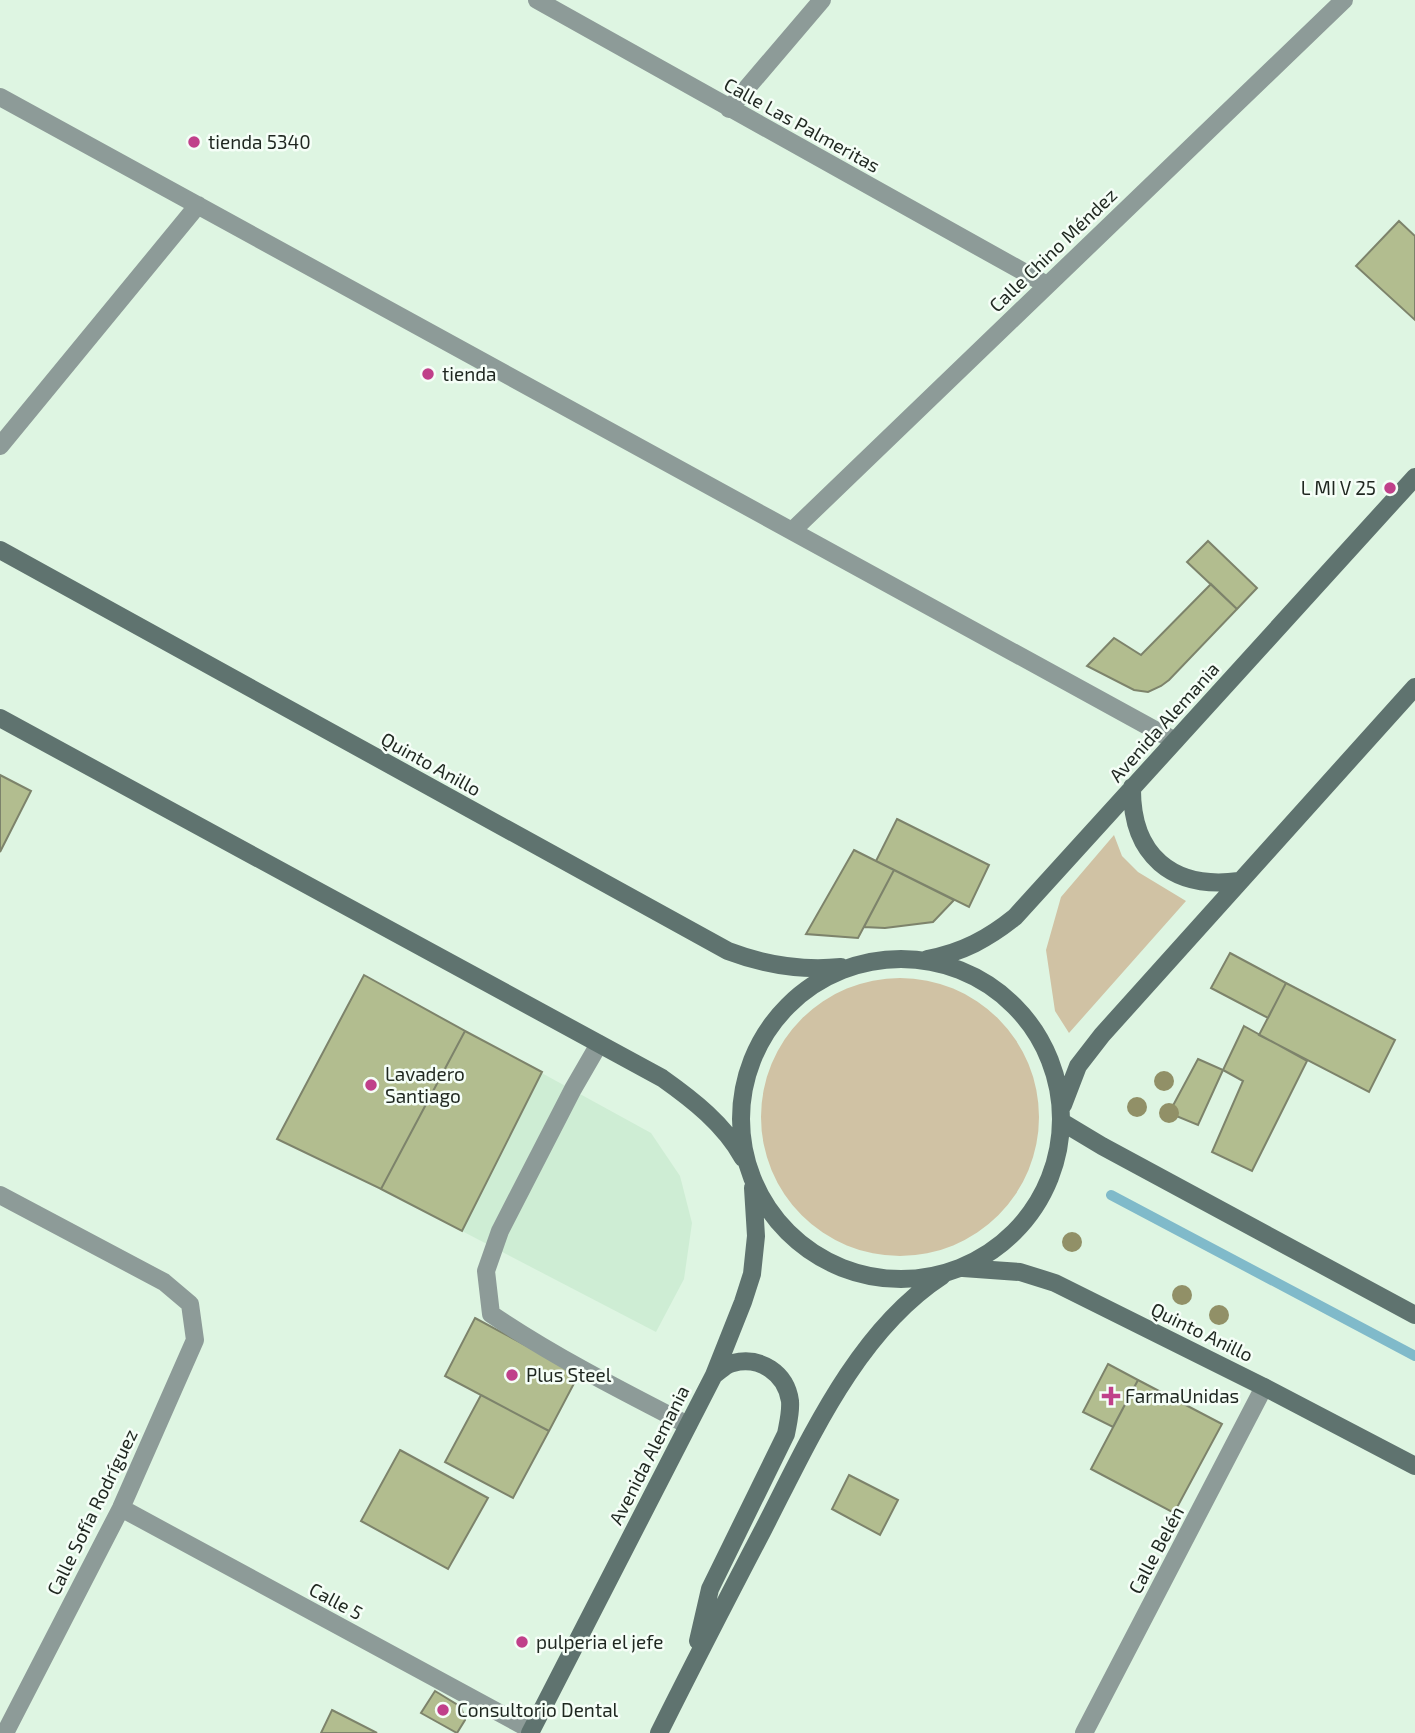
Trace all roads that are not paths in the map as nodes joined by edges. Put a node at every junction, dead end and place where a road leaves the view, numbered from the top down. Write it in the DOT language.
graph roads {
  1 [pos="537,0"];
  2 [pos="822,0"];
  3 [pos="1343,0"];
  4 [pos="0,97"];
  5 [pos="729,109"];
  6 [pos="198,205"];
  7 [pos="1047,285"];
  8 [pos="0,446"];
  9 [pos="1415,477"];
  10 [pos="792,531"];
  11 [pos="0,550"];
  12 [pos="1415,687"];
  13 [pos="0,718"];
  14 [pos="1175,741"];
  15 [pos="1132,787"];
  16 [pos="1239,881"];
  17 [pos="920,960"];
  18 [pos="855,965"];
  19 [pos="599,1044"];
  20 [pos="1062,1115"];
  21 [pos="750,1173"];
  22 [pos="0,1195"];
  23 [pos="955,1270"];
  24 [pos="1415,1315"];
  25 [pos="713,1376"];
  26 [pos="1264,1387"];
  27 [pos="688,1425"];
  28 [pos="1415,1466"];
  29 [pos="121,1508"];
  30 [pos="693,1665"];
  31 [pos="531,1732"];
  32 [pos="5,1733"];
  33 [pos="659,1733"];
  34 [pos="1084,1733"];
  1 -- 5 [label="street, Calle Las Palmeritas"];
  2 -- 5 [label="street"];
  3 -- 7 [label="street, Calle Chino Méndez"];
  4 -- 6 [label="street"];
  5 -- 7 [label="street, Calle Las Palmeritas"];
  6 -- 8 [label="street"];
  6 -- 10 [label="street"];
  7 -- 10 [label="street, Calle Chino Méndez"];
  9 -- 14 [label="main road, Avenida Alemania"];
  10 -- 14 [label="street"];
  11 -- 18 [label="main road, Quinto Anillo"];
  12 -- 16 [label="main road"];
  13 -- 19 [label="main road"];
  14 -- 15 [label="main road, Avenida Alemania"];
  15 -- 16 [label="main road"];
  15 -- 17 [label="main road, Avenida Alemania"];
  16 -- 20 [label="main road"];
  17 -- 18 [label="main road"];
  17 -- 20 [label="main road"];
  18 -- 21 [label="main road"];
  19 -- 21 [label="main road"];
  19 -- 27 [label="street"];
  20 -- 23 [label="main road"];
  20 -- 24 [label="main road"];
  21 -- 23 [label="main road"];
  21 -- 25 [label="main road, Avenida Alemania"];
  22 -- 29 [label="street, Calle Sofía Rodríguez"];
  23 -- 26 [label="main road, Quinto Anillo"];
  23 -- 30 [label="main road"];
  25 -- 27 [label="main road, Avenida Alemania"];
  25 -- 30 [label="main road"];
  26 -- 28 [label="main road, Quinto Anillo"];
  26 -- 34 [label="street, Calle Belén"];
  27 -- 31 [label="main road, Avenida Alemania"];
  29 -- 31 [label="street, Calle 5"];
  29 -- 32 [label="street, Calle Sofía Rodríguez"];
  30 -- 33 [label="main road"];
}
